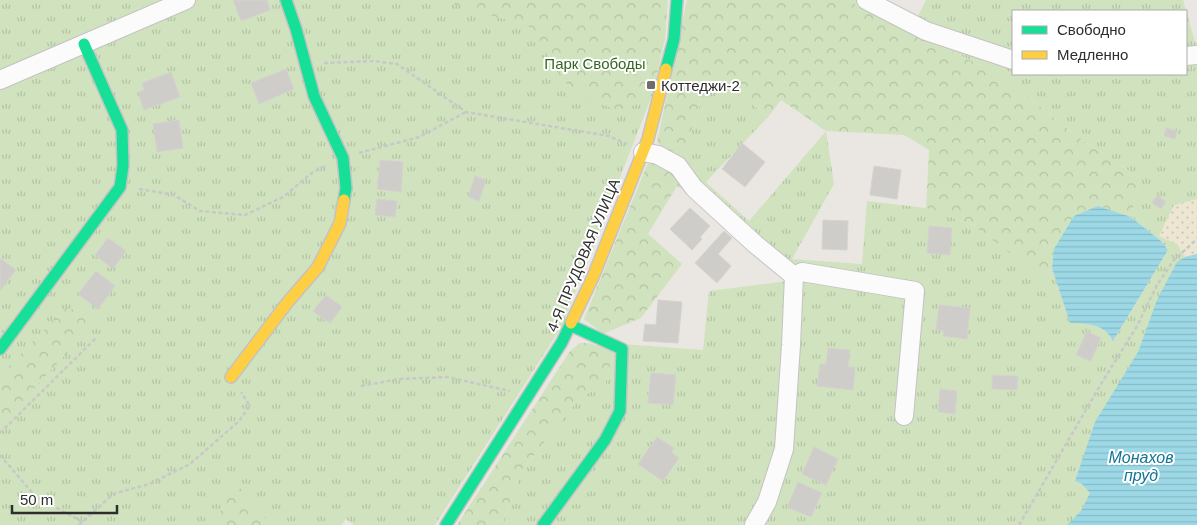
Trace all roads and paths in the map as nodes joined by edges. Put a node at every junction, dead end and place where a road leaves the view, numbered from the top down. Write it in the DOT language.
graph roads {
  1 [pos="186,0"];
  2 [pos="286,0"];
  3 [pos="677,0"];
  4 [pos="866,0"];
  5 [pos="84,44"];
  6 [pos="1012,60"];
  7 [pos="305,64"];
  8 [pos="0,80"];
  9 [pos="466,112"];
  10 [pos="643,152"];
  11 [pos="343,158"];
  12 [pos="120,187"];
  13 [pos="1197,239"];
  14 [pos="794,276"];
  15 [pos="570,325"];
  16 [pos="98,337"];
  17 [pos="0,349"];
  18 [pos="231,377"];
  19 [pos="361,386"];
  20 [pos="529,395"];
  21 [pos="904,416"];
  22 [pos="0,433"];
  23 [pos="0,454"];
  24 [pos="83,522"];
  25 [pos="79,525"];
  26 [pos="446,525"];
  27 [pos="543,525"];
  28 [pos="754,525"];
  29 [pos="1019,525"];
  1 -- 5 [label="street"];
  2 -- 7 [label="street"];
  3 -- 10 [label="street, 4-Я ПРУДОВАЯ УЛИЦА"];
  4 -- 6 [label="street"];
  5 -- 8 [label="street"];
  5 -- 12 [label="street"];
  7 -- 9 [label="path"];
  7 -- 11 [label="street"];
  9 -- 10 [label="path"];
  9 -- 11 [label="path"];
  10 -- 14 [label="street"];
  10 -- 15 [label="street, 4-Я ПРУДОВАЯ УЛИЦА"];
  11 -- 12 [label="path"];
  11 -- 18 [label="street"];
  12 -- 17 [label="street"];
  13 -- 29 [label="path"];
  14 -- 21 [label="street"];
  14 -- 28 [label="street"];
  15 -- 20 [label="street, 4-Я ПРУДОВАЯ УЛИЦА"];
  15 -- 27 [label="street"];
  16 -- 22 [label="path"];
  18 -- 24 [label="path"];
  19 -- 20 [label="path"];
  20 -- 26 [label="street, 4-Я ПРУДОВАЯ УЛИЦА"];
  23 -- 24 [label="path"];
  24 -- 25 [label="path"];
}
